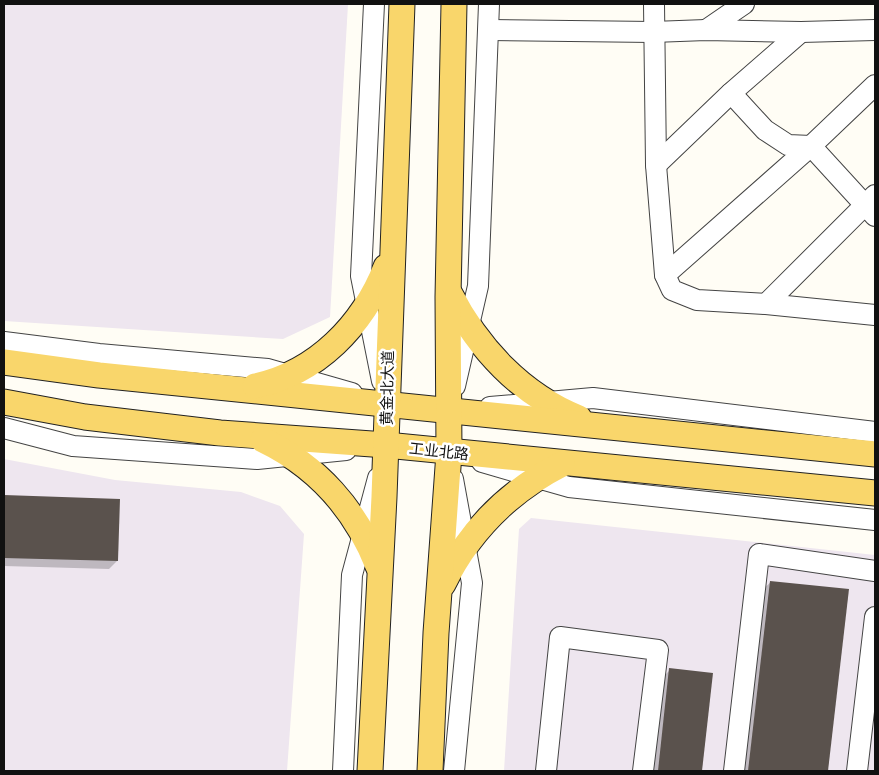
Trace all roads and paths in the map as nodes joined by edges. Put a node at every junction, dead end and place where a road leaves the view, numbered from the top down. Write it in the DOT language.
graph roads {
  1 [pos="374,4"];
  2 [pos="402,4"];
  3 [pos="454,4"];
  4 [pos="489,4"];
  5 [pos="654,4"];
  6 [pos="744,4"];
  7 [pos="489,30"];
  8 [pos="706,30"];
  9 [pos="875,30"];
  10 [pos="652,32"];
  11 [pos="801,32"];
  12 [pos="875,85"];
  13 [pos="731,93"];
  14 [pos="811,146"];
  15 [pos="656,165"];
  16 [pos="872,206"];
  17 [pos="392,248"];
  18 [pos="665,275"];
  19 [pos="448,290"];
  20 [pos="766,304"];
  21 [pos="367,307"];
  22 [pos="875,315"];
  23 [pos="469,326"];
  24 [pos="4,342"];
  25 [pos="4,362"];
  26 [pos="289,374"];
  27 [pos="243,389"];
  28 [pos="4,402"];
  29 [pos="548,402"];
  30 [pos="386,404"];
  31 [pos="449,411"];
  32 [pos="595,424"];
  33 [pos="4,428"];
  34 [pos="875,432"];
  35 [pos="254,435"];
  36 [pos="386,445"];
  37 [pos="449,453"];
  38 [pos="875,454"];
  39 [pos="292,456"];
  40 [pos="562,464"];
  41 [pos="537,478"];
  42 [pos="875,493"];
  43 [pos="875,520"];
  44 [pos="363,534"];
  45 [pos="465,546"];
  46 [pos="380,570"];
  47 [pos="875,571"];
  48 [pos="439,593"];
  49 [pos="875,617"];
  50 [pos="343,771"];
  51 [pos="370,771"];
  52 [pos="430,771"];
  53 [pos="454,771"];
  54 [pos="546,771"];
  55 [pos="643,771"];
  56 [pos="734,771"];
  57 [pos="857,771"];
  1 -- 21 [label="street"];
  2 -- 17 [label="main road, 黄金北大道"];
  3 -- 19 [label="main road"];
  4 -- 7 [label="street"];
  5 -- 10 [label="street"];
  6 -- 8 [label="street"];
  7 -- 10 [label="street"];
  7 -- 23 [label="street"];
  8 -- 10 [label="street"];
  8 -- 11 [label="street"];
  9 -- 11 [label="street"];
  10 -- 15 [label="street"];
  11 -- 13 [label="street"];
  12 -- 14 [label="street"];
  13 -- 14 [label="street"];
  13 -- 15 [label="street"];
  14 -- 16 [label="street"];
  14 -- 18 [label="street"];
  15 -- 18 [label="street"];
  16 -- 20 [label="street"];
  17 -- 21 [label="main road"];
  17 -- 30 [label="main road, 黄金北大道"];
  18 -- 20 [label="street"];
  19 -- 23 [label="main road"];
  19 -- 31 [label="main road"];
  20 -- 22 [label="street"];
  21 -- 26 [label="main road"];
  21 -- 30 [label="street"];
  23 -- 29 [label="main road"];
  23 -- 31 [label="street"];
  24 -- 26 [label="street"];
  25 -- 27 [label="main road"];
  26 -- 27 [label="main road"];
  26 -- 30 [label="street"];
  27 -- 30 [label="main road"];
  28 -- 35 [label="main road, 工业北路"];
  29 -- 31 [label="street"];
  29 -- 32 [label="main road"];
  29 -- 34 [label="street"];
  30 -- 31 [label="main road"];
  30 -- 36 [label="main road, 黄金北大道"];
  31 -- 32 [label="main road"];
  31 -- 37 [label="main road"];
  32 -- 38 [label="main road"];
  33 -- 39 [label="street"];
  35 -- 36 [label="main road, 工业北路"];
  35 -- 39 [label="main road"];
  36 -- 37 [label="main road, 工业北路"];
  36 -- 39 [label="street"];
  36 -- 44 [label="street"];
  36 -- 46 [label="main road, 黄金北大道"];
  37 -- 40 [label="main road, 工业北路"];
  37 -- 41 [label="street"];
  37 -- 45 [label="street"];
  37 -- 48 [label="main road"];
  39 -- 44 [label="main road"];
  40 -- 41 [label="main road"];
  40 -- 42 [label="main road, 工业北路"];
  41 -- 43 [label="street"];
  41 -- 45 [label="main road"];
  44 -- 46 [label="main road"];
  44 -- 50 [label="street"];
  45 -- 48 [label="main road"];
  45 -- 53 [label="street"];
  46 -- 51 [label="main road, 黄金北大道"];
  47 -- 56 [label="street"];
  48 -- 52 [label="main road"];
  49 -- 57 [label="street"];
  54 -- 55 [label="street"];
}
